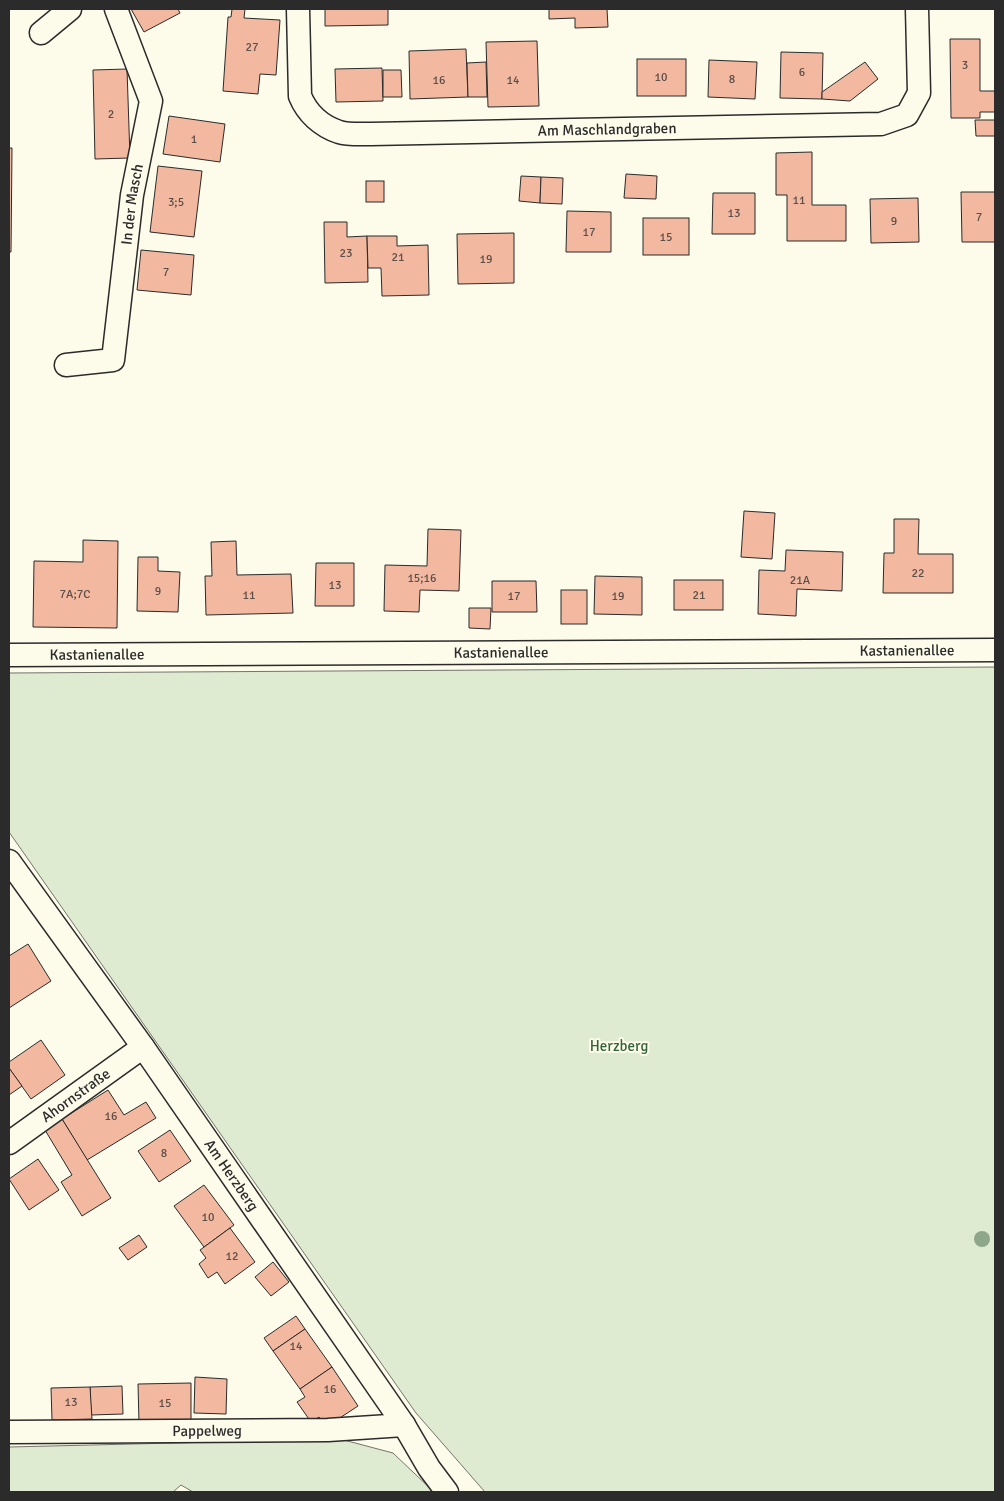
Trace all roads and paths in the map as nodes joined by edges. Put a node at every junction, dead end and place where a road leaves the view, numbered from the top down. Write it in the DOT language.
graph roads {
  1 [pos="70,9"];
  2 [pos="116,9"];
  3 [pos="298,9"];
  4 [pos="917,9"];
  5 [pos="40,33"];
  6 [pos="66,365"];
  7 [pos="995,650"];
  8 [pos="9,655"];
  9 [pos="9,861"];
  10 [pos="143,1047"];
  11 [pos="9,1143"];
  12 [pos="404,1425"];
  13 [pos="9,1432"];
  14 [pos="447,1492"];
  1 -- 5 [label="street"];
  2 -- 6 [label="street, In der Masch"];
  3 -- 4 [label="street, Am Maschlandgraben"];
  7 -- 8 [label="street, Kastanienallee"];
  9 -- 10 [label="street, Am Herzberg"];
  10 -- 11 [label="street, Ahornstraße"];
  10 -- 12 [label="street, Am Herzberg"];
  12 -- 13 [label="street, Pappelweg"];
  12 -- 14 [label="street, Am Herzberg"];
}
